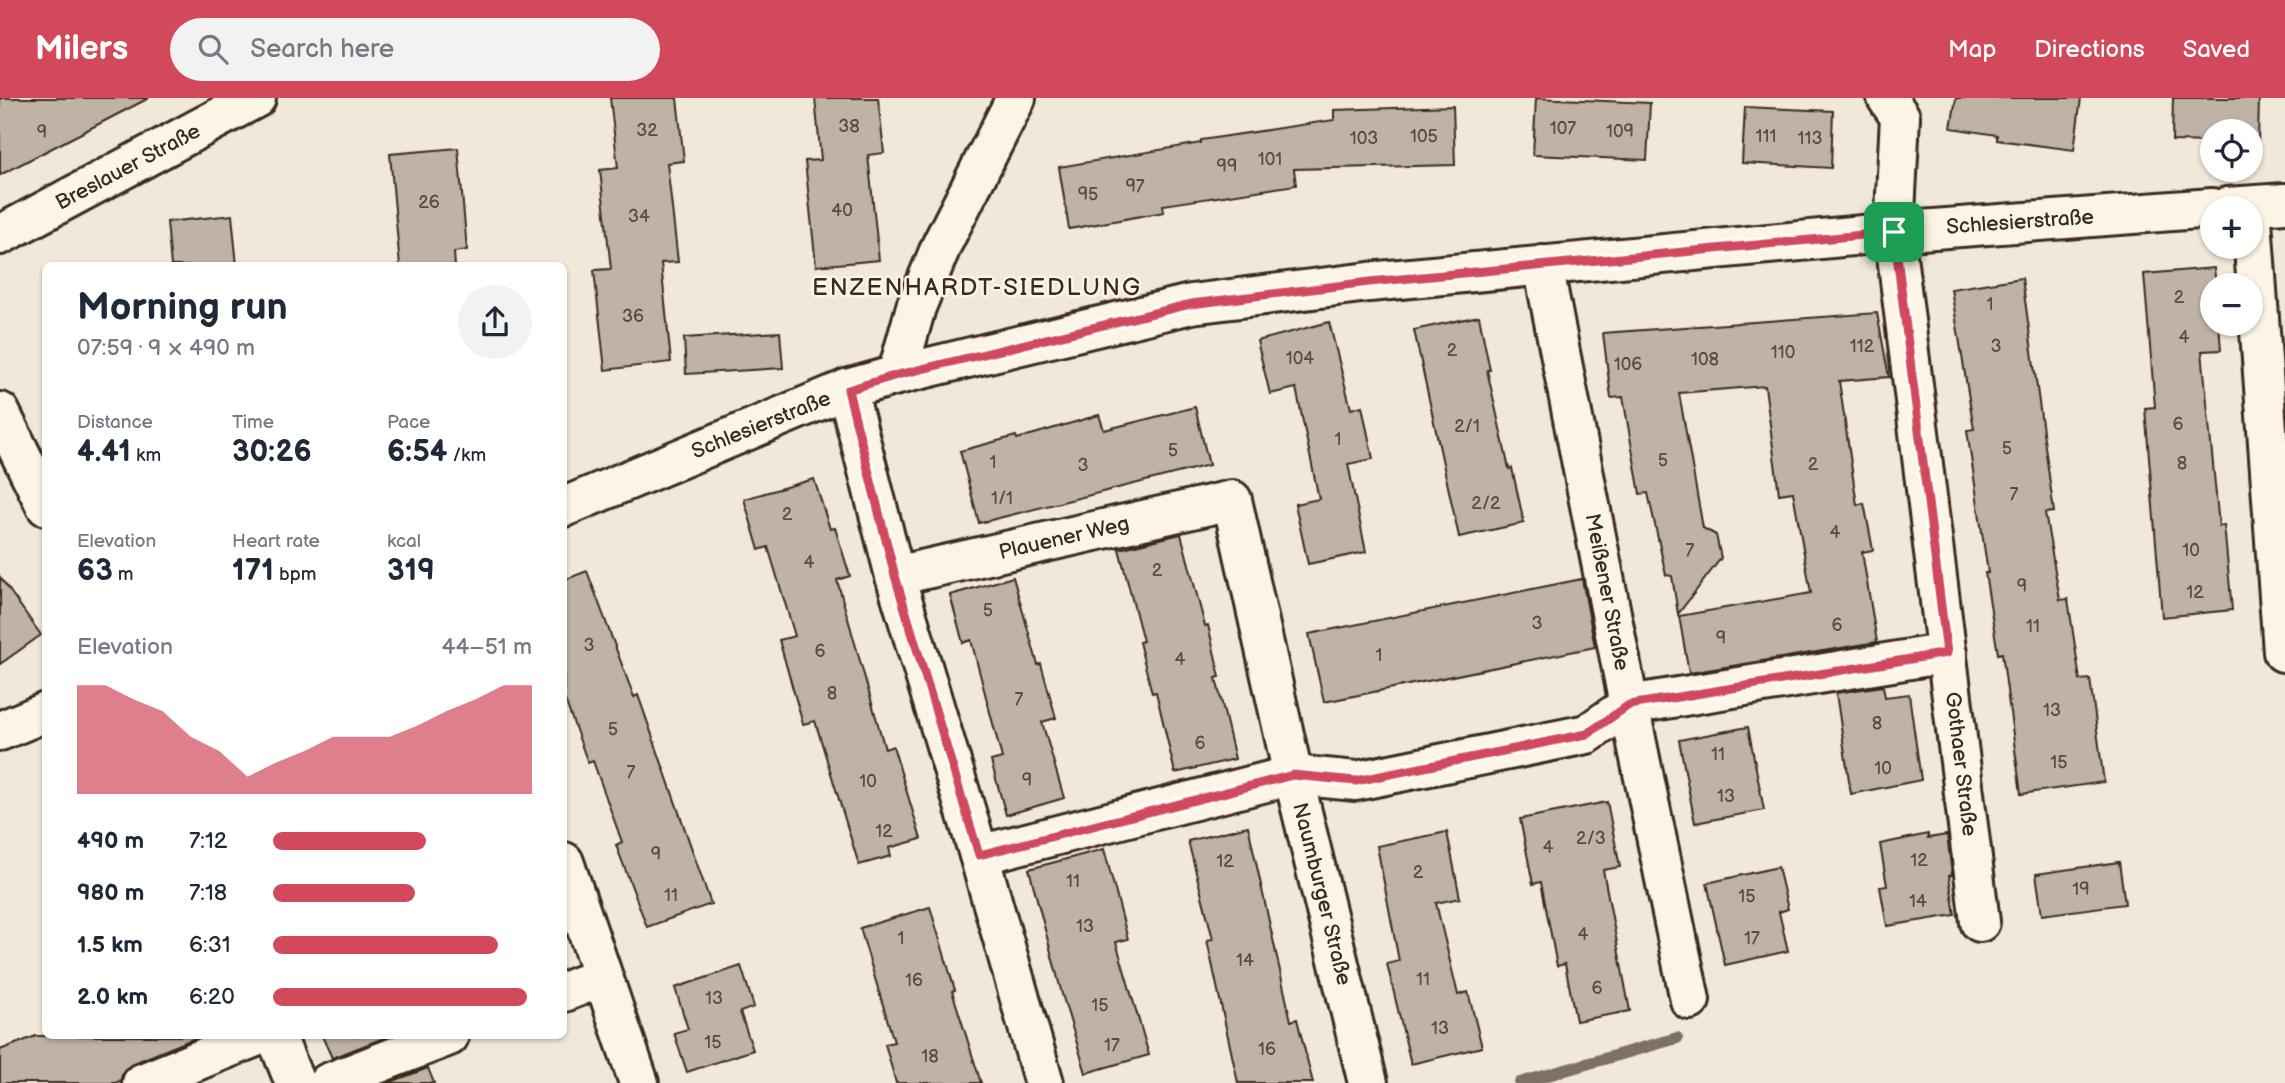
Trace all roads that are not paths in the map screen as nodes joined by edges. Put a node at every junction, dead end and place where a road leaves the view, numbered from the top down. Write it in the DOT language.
graph roads {
  1 [pos="256,98"];
  2 [pos="1016,98"];
  3 [pos="1887,98"];
  4 [pos="2200,209"];
  5 [pos="1894,232"];
  6 [pos="0,235"];
  7 [pos="2245,259"];
  8 [pos="1544,265"];
  9 [pos="897,375"];
  10 [pos="848,390"];
  11 [pos="0,412"];
  12 [pos="42,498"];
  13 [pos="1232,500"];
  14 [pos="567,506"];
  15 [pos="895,576"];
  16 [pos="2283,652"];
  17 [pos="1947,653"];
  18 [pos="1629,705"];
  19 [pos="42,714"];
  20 [pos="0,731"];
  21 [pos="1293,775"];
  22 [pos="979,855"];
  23 [pos="567,871"];
  24 [pos="1980,922"];
  25 [pos="602,977"];
  26 [pos="567,991"];
  27 [pos="1690,1000"];
  28 [pos="251,1039"];
  29 [pos="277,1039"];
  30 [pos="441,1039"];
  31 [pos="142,1083"];
  32 [pos="295,1083"];
  33 [pos="328,1083"];
  34 [pos="639,1083"];
  35 [pos="1044,1083"];
  36 [pos="1368,1083"];
  1 -- 6 [label="street, Breslauer Straße"];
  2 -- 9 [label="street"];
  3 -- 5 [label="street, Gothaer Straße"];
  4 -- 5 [label="street, Schlesierstraße"];
  5 -- 8 [label="street, Schlesierstraße"];
  5 -- 17 [label="street, Gothaer Straße"];
  7 -- 16 [label="street"];
  8 -- 9 [label="street, Schlesierstraße"];
  8 -- 18 [label="street, Meißener Straße"];
  9 -- 10 [label="street, Schlesierstraße"];
  10 -- 14 [label="street, Schlesierstraße"];
  10 -- 15 [label="street"];
  11 -- 12 [label="street"];
  13 -- 15 [label="street, Plauener Weg"];
  13 -- 21 [label="street, Naumburger Straße"];
  15 -- 22 [label="street"];
  17 -- 18 [label="street"];
  17 -- 24 [label="street, Gothaer Straße"];
  18 -- 21 [label="street"];
  18 -- 27 [label="street, Meißener Straße"];
  19 -- 20 [label="street"];
  21 -- 22 [label="street"];
  21 -- 36 [label="street, Naumburger Straße"];
  22 -- 35 [label="street"];
  23 -- 25 [label="street"];
  25 -- 26 [label="street"];
  25 -- 34 [label="street"];
  28 -- 31 [label="street"];
  29 -- 32 [label="street"];
  30 -- 33 [label="street"];
}
